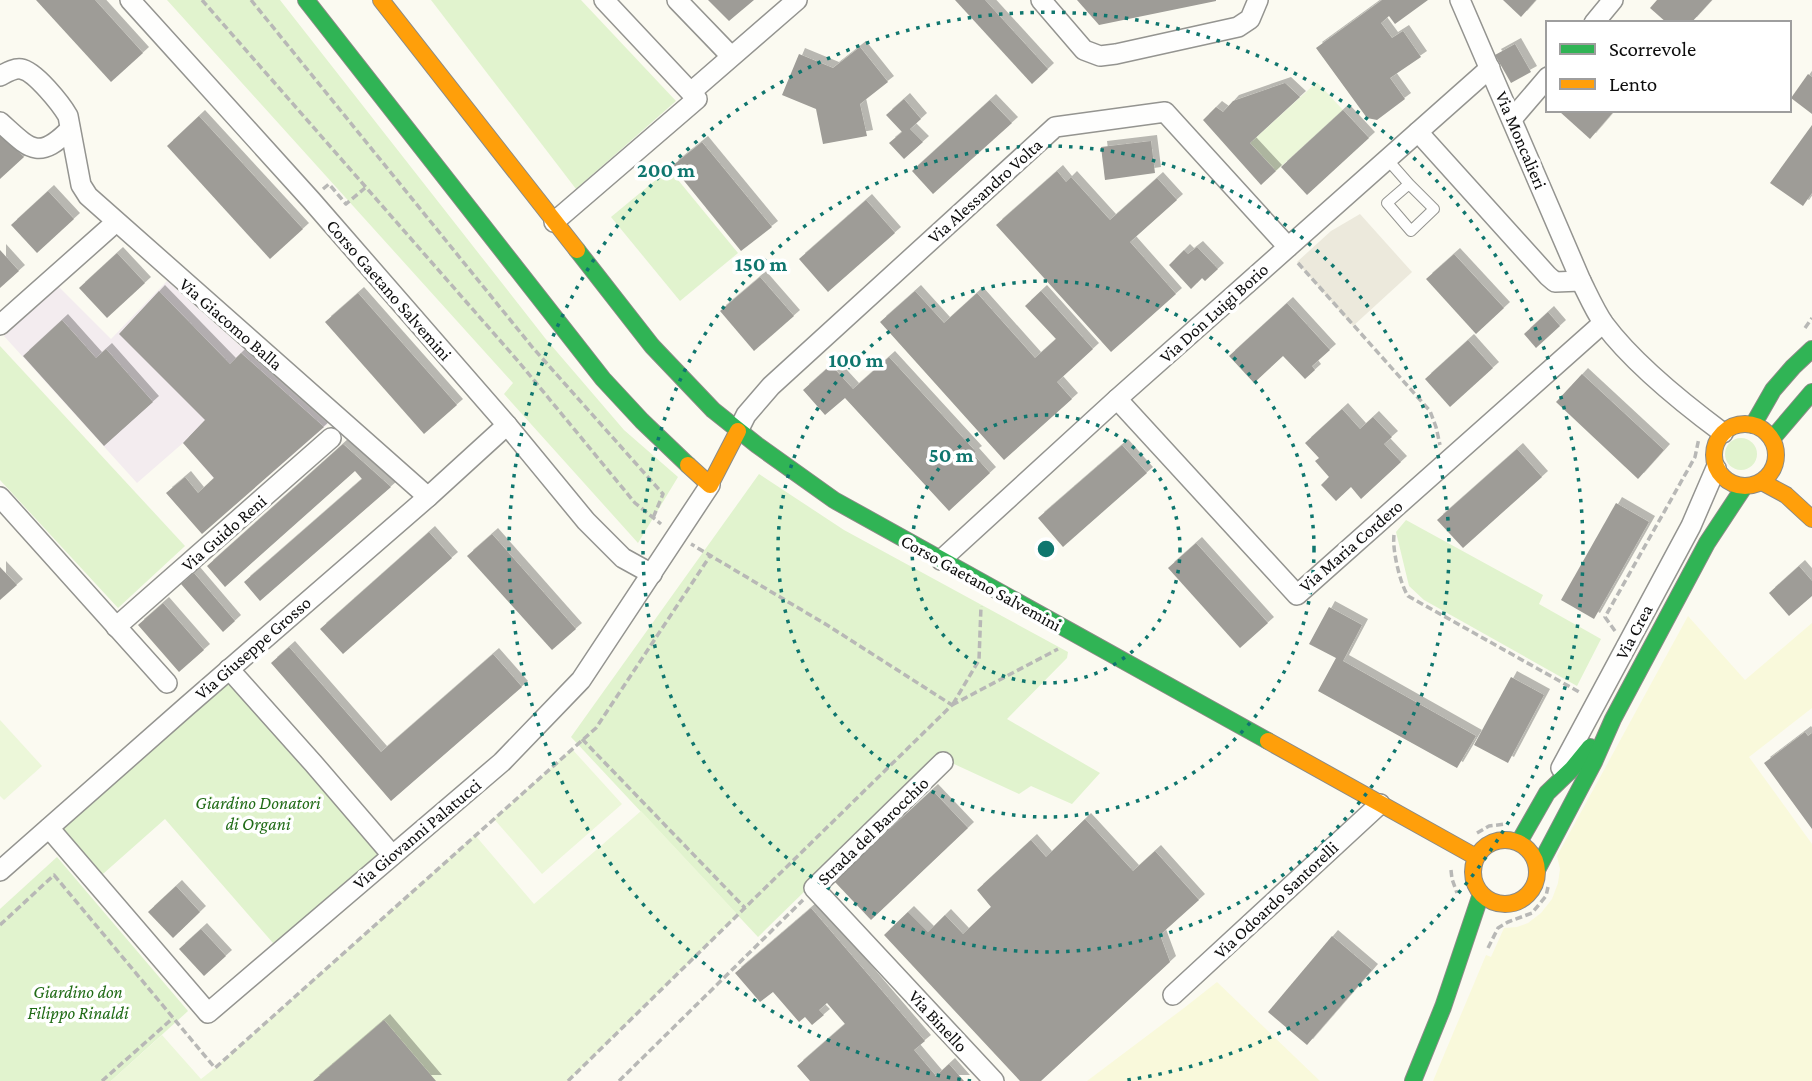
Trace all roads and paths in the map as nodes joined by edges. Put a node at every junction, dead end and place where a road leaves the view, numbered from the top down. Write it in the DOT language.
graph roads {
  1 [pos="130,0"];
  2 [pos="202,0"];
  3 [pos="251,0"];
  4 [pos="306,0"];
  5 [pos="381,0"];
  6 [pos="604,0"];
  7 [pos="677,0"];
  8 [pos="797,0"];
  9 [pos="1041,0"];
  10 [pos="1258,0"];
  11 [pos="1460,0"];
  12 [pos="1614,0"];
  13 [pos="1596,21"];
  14 [pos="731,56"];
  15 [pos="1490,68"];
  16 [pos="0,76"];
  17 [pos="1546,79"];
  18 [pos="691,92"];
  19 [pos="1512,119"];
  20 [pos="0,122"];
  21 [pos="70,129"];
  22 [pos="1418,132"];
  23 [pos="1387,159"];
  24 [pos="1409,184"];
  25 [pos="366,187"];
  26 [pos="349,202"];
  27 [pos="116,222"];
  28 [pos="554,222"];
  29 [pos="1297,251"];
  30 [pos="1581,281"];
  31 [pos="1812,318"];
  32 [pos="1603,323"];
  33 [pos="0,325"];
  34 [pos="1808,332"];
  35 [pos="1812,349"];
  36 [pos="1793,367"];
  37 [pos="1812,392"];
  38 [pos="1117,400"];
  39 [pos="507,425"];
  40 [pos="1753,425"];
  41 [pos="1717,429"];
  42 [pos="738,431"];
  43 [pos="331,438"];
  44 [pos="1772,439"];
  45 [pos="1440,450"];
  46 [pos="1774,467"];
  47 [pos="1721,474"];
  48 [pos="1762,482"];
  49 [pos="710,485"];
  50 [pos="1744,487"];
  51 [pos="1786,495"];
  52 [pos="0,497"];
  53 [pos="428,497"];
  54 [pos="653,519"];
  55 [pos="1384,519"];
  56 [pos="1812,519"];
  57 [pos="678,535"];
  58 [pos="1707,543"];
  59 [pos="710,556"];
  60 [pos="941,560"];
  61 [pos="652,574"];
  62 [pos="982,583"];
  63 [pos="116,627"];
  64 [pos="1619,635"];
  65 [pos="1080,637"];
  66 [pos="229,669"];
  67 [pos="167,683"];
  68 [pos="1586,696"];
  69 [pos="952,705"];
  70 [pos="1613,719"];
  71 [pos="582,739"];
  72 [pos="943,762"];
  73 [pos="1547,793"];
  74 [pos="1380,804"];
  75 [pos="1514,825"];
  76 [pos="49,828"];
  77 [pos="1520,842"];
  78 [pos="1470,854"];
  79 [pos="392,855"];
  80 [pos="1538,868"];
  81 [pos="0,872"];
  82 [pos="814,888"];
  83 [pos="1481,894"];
  84 [pos="1461,903"];
  85 [pos="1504,904"];
  86 [pos="745,908"];
  87 [pos="882,961"];
  88 [pos="1173,995"];
  89 [pos="1443,1007"];
  90 [pos="173,1018"];
  91 [pos="102,1081"];
  92 [pos="568,1081"];
  93 [pos="619,1081"];
  94 [pos="994,1081"];
  95 [pos="1413,1081"];
  1 -- 39 [label="street, Corso Gaetano Salvemini"];
  2 -- 25 [label="path"];
  3 -- 54 [label="path"];
  4 -- 49 [label="street"];
  5 -- 28 [label="street, Corso Gaetano Salvemini"];
  6 -- 18 [label="street"];
  7 -- 14 [label="street"];
  8 -- 14 [label="street"];
  9 -- 10 [label="street"];
  11 -- 15 [label="street, Via Moncalieri"];
  12 -- 13 [label="street"];
  14 -- 18 [label="street"];
  15 -- 19 [label="street, Via Moncalieri"];
  15 -- 22 [label="street, Via Don Luigi Borio"];
  16 -- 21 [label="street, Via Giacomo Balla"];
  17 -- 19 [label="street"];
  18 -- 28 [label="street"];
  19 -- 30 [label="street, Via Moncalieri"];
  20 -- 21 [label="street"];
  21 -- 27 [label="street, Via Giacomo Balla"];
  22 -- 23 [label="street, Via Don Luigi Borio"];
  22 -- 30 [label="street"];
  23 -- 24 [label="lane"];
  23 -- 29 [label="street, Via Don Luigi Borio"];
  24 -- 24 [label="lane"];
  25 -- 26 [label="path"];
  25 -- 54 [label="path"];
  27 -- 33 [label="street"];
  27 -- 53 [label="street, Via Giacomo Balla"];
  28 -- 42 [label="street, Corso Gaetano Salvemini"];
  29 -- 38 [label="street, Via Don Luigi Borio"];
  29 -- 42 [label="street, Via Alessandro Volta"];
  29 -- 45 [label="path"];
  30 -- 32 [label="street, Via Moncalieri"];
  31 -- 34 [label="path"];
  32 -- 41 [label="street, Via Moncalieri"];
  32 -- 55 [label="street, Via Maria Cordero"];
  34 -- 36 [label="street"];
  35 -- 36 [label="street"];
  36 -- 40 [label="street"];
  37 -- 44 [label="street"];
  38 -- 55 [label="street, Via Maria Cordero"];
  38 -- 60 [label="street, Via Don Luigi Borio"];
  39 -- 53 [label="street, Via Giuseppe Grosso"];
  39 -- 61 [label="street, Corso Gaetano Salvemini"];
  40 -- 41 [label="street"];
  40 -- 44 [label="street"];
  41 -- 47 [label="street"];
  41 -- 64 [label="path"];
  42 -- 49 [label="street, Via Giovanni Palatucci"];
  42 -- 60 [label="street, Corso Gaetano Salvemini"];
  43 -- 63 [label="street, Via Guido Reni"];
  44 -- 46 [label="street"];
  46 -- 48 [label="street"];
  46 -- 51 [label="street"];
  47 -- 50 [label="street"];
  47 -- 58 [label="street, Via Crea"];
  47 -- 73 [label="street, Via Crea"];
  48 -- 50 [label="street"];
  48 -- 51 [label="street"];
  49 -- 57 [label="street, Via Giovanni Palatucci"];
  50 -- 58 [label="street, Via Crea"];
  51 -- 56 [label="street"];
  52 -- 63 [label="street"];
  53 -- 66 [label="street, Via Giuseppe Grosso"];
  54 -- 57 [label="path"];
  55 -- 68 [label="path"];
  57 -- 61 [label="street, Via Giovanni Palatucci"];
  58 -- 70 [label="street, Via Crea"];
  59 -- 69 [label="path"];
  60 -- 62 [label="street, Corso Gaetano Salvemini"];
  61 -- 79 [label="street, Via Giovanni Palatucci"];
  62 -- 65 [label="street, Corso Gaetano Salvemini"];
  62 -- 69 [label="path"];
  63 -- 67 [label="street"];
  65 -- 69 [label="path"];
  65 -- 74 [label="street, Corso Gaetano Salvemini"];
  66 -- 76 [label="street, Via Giuseppe Grosso"];
  66 -- 79 [label="street"];
  69 -- 86 [label="path"];
  70 -- 73 [label="street, Via Crea"];
  70 -- 80 [label="street, Via Crea"];
  71 -- 86 [label="path"];
  72 -- 82 [label="street, Strada del Barocchio"];
  73 -- 77 [label="street, Via Crea"];
  74 -- 78 [label="street, Corso Gaetano Salvemini"];
  74 -- 88 [label="street, Via Odoardo Santorelli"];
  75 -- 78 [label="path"];
  76 -- 79 [label="street, Via Giovanni Palatucci"];
  76 -- 81 [label="street, Via Giuseppe Grosso"];
  77 -- 78 [label="street"];
  77 -- 80 [label="street"];
  78 -- 83 [label="street"];
  78 -- 84 [label="path"];
  80 -- 85 [label="street"];
  82 -- 87 [label="street, Strada del Barocchio"];
  82 -- 93 [label="path"];
  83 -- 85 [label="street"];
  83 -- 89 [label="street"];
  85 -- 89 [label="street"];
  86 -- 92 [label="path"];
  87 -- 94 [label="street, Via Binello"];
  89 -- 95 [label="street"];
  90 -- 91 [label="path"];
}
